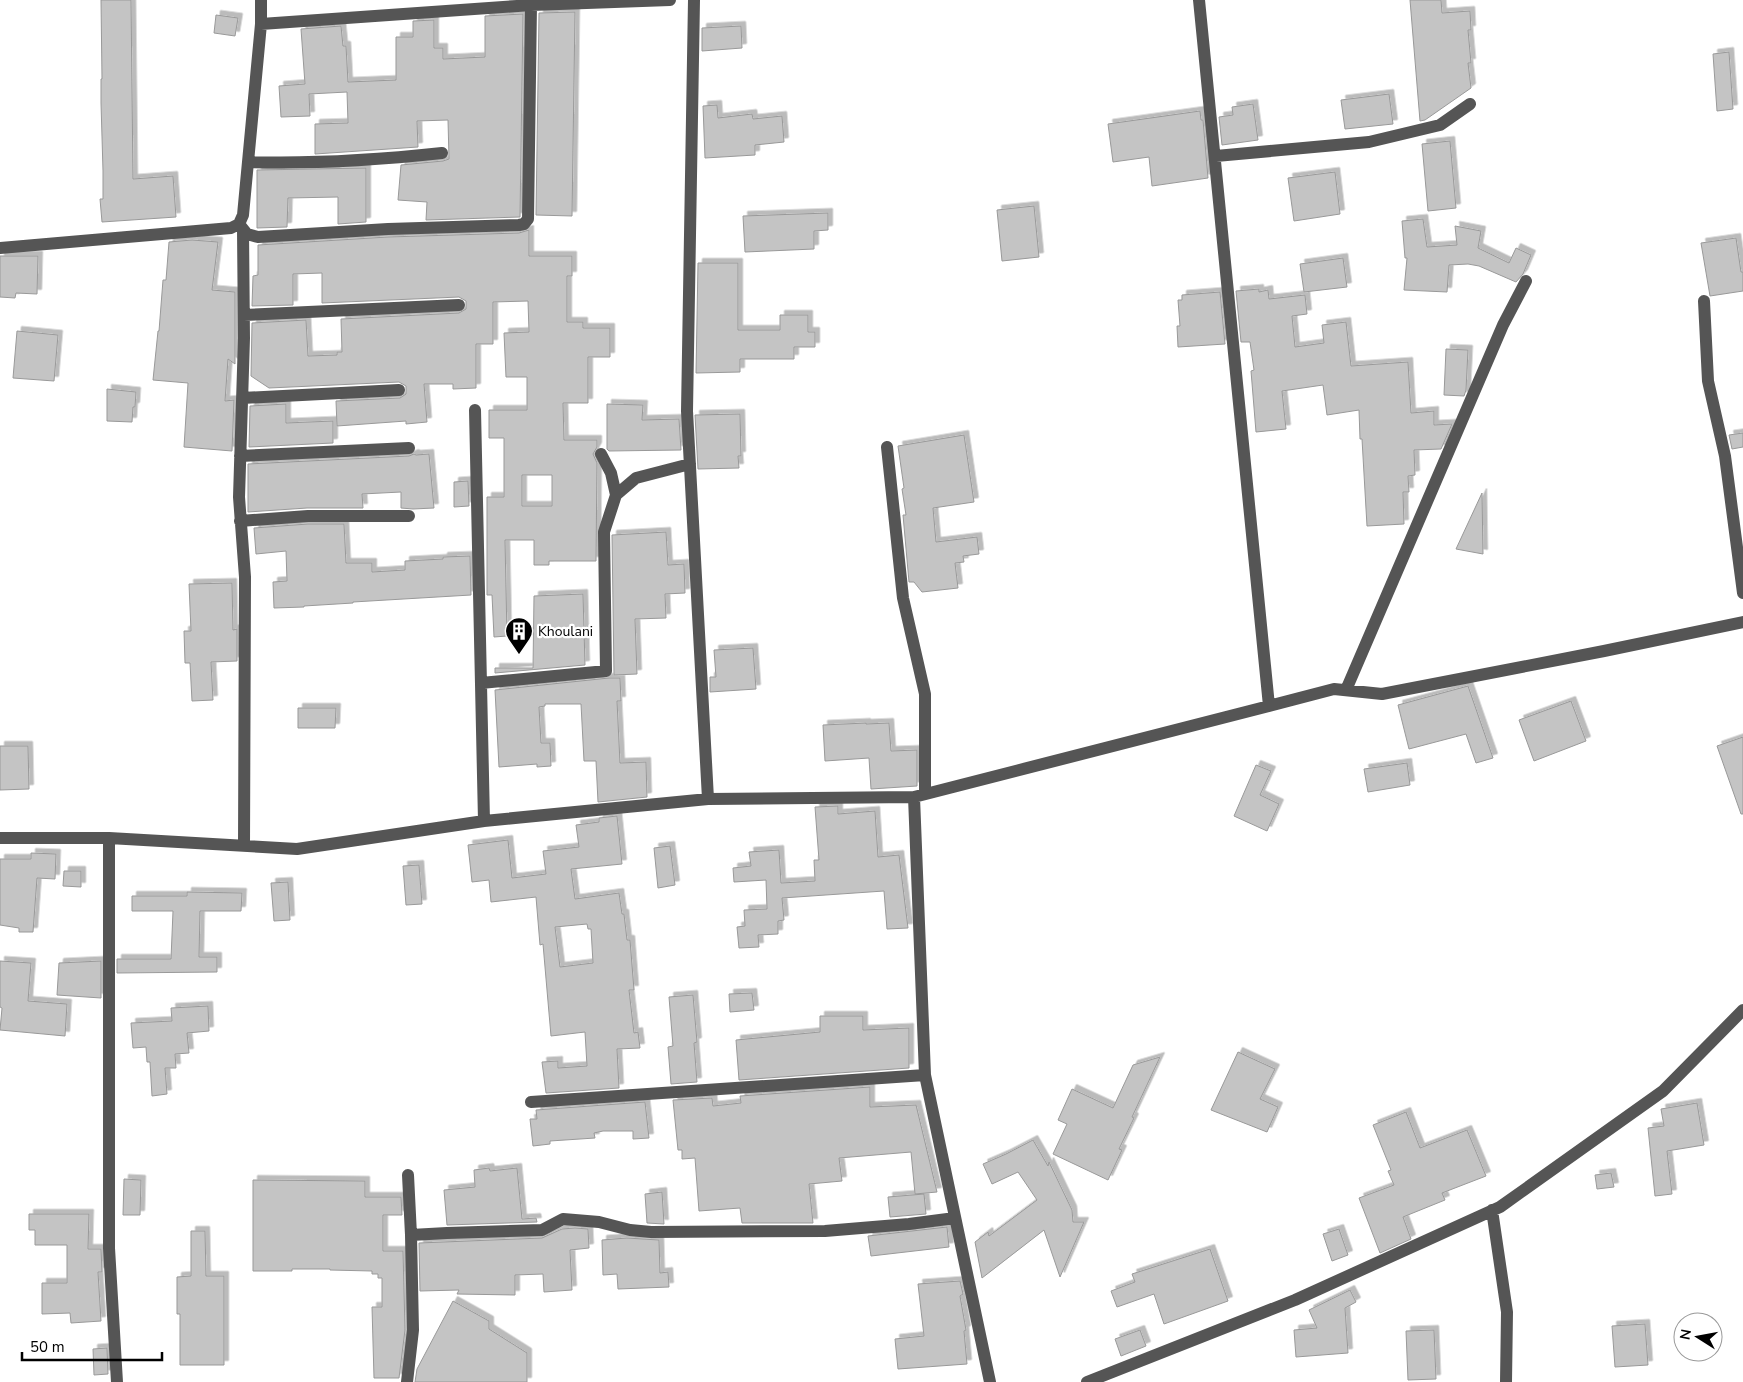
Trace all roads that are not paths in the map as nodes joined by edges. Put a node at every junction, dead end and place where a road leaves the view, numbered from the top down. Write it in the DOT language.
graph roads {
  1 [pos="261,0"];
  2 [pos="670,0"];
  3 [pos="694,0"];
  4 [pos="1199,0"];
  5 [pos="531,5"];
  6 [pos="260,24"];
  7 [pos="1470,104"];
  8 [pos="442,154"];
  9 [pos="1216,156"];
  10 [pos="248,162"];
  11 [pos="241,227"];
  12 [pos="0,248"];
  13 [pos="1526,281"];
  14 [pos="1704,301"];
  15 [pos="459,305"];
  16 [pos="244,315"];
  17 [pos="399,390"];
  18 [pos="242,398"];
  19 [pos="475,410"];
  20 [pos="887,447"];
  21 [pos="409,448"];
  22 [pos="602,454"];
  23 [pos="240,456"];
  24 [pos="690,464"];
  25 [pos="616,495"];
  26 [pos="409,516"];
  27 [pos="240,521"];
  28 [pos="1743,593"];
  29 [pos="1743,622"];
  30 [pos="481,683"];
  31 [pos="1346,690"];
  32 [pos="1269,706"];
  33 [pos="919,795"];
  34 [pos="708,799"];
  35 [pos="484,821"];
  36 [pos="0,838"];
  37 [pos="109,838"];
  38 [pos="244,846"];
  39 [pos="1743,1010"];
  40 [pos="925,1075"];
  41 [pos="531,1102"];
  42 [pos="408,1175"];
  43 [pos="1492,1210"];
  44 [pos="955,1218"];
  45 [pos="411,1235"];
  46 [pos="117,1382"];
  47 [pos="407,1382"];
  48 [pos="990,1382"];
  49 [pos="1087,1382"];
  50 [pos="1506,1382"];
  1 -- 6 [label="street"];
  2 -- 5 [label="street"];
  3 -- 24 [label="street"];
  4 -- 9 [label="street"];
  5 -- 6 [label="street"];
  5 -- 11 [label="street"];
  6 -- 10 [label="street"];
  7 -- 9 [label="street"];
  8 -- 10 [label="street"];
  9 -- 32 [label="street"];
  10 -- 11 [label="street"];
  11 -- 12 [label="street"];
  11 -- 16 [label="street"];
  13 -- 31 [label="street"];
  14 -- 28 [label="street"];
  15 -- 16 [label="street"];
  16 -- 18 [label="street"];
  17 -- 18 [label="street"];
  18 -- 23 [label="street"];
  19 -- 30 [label="street"];
  20 -- 33 [label="street"];
  21 -- 23 [label="street"];
  22 -- 25 [label="street"];
  23 -- 27 [label="street"];
  24 -- 25 [label="street"];
  24 -- 34 [label="street"];
  25 -- 30 [label="street"];
  26 -- 27 [label="street"];
  27 -- 38 [label="street"];
  29 -- 31 [label="street"];
  30 -- 35 [label="street"];
  31 -- 32 [label="street"];
  32 -- 33 [label="street"];
  33 -- 34 [label="street"];
  33 -- 40 [label="street"];
  34 -- 35 [label="street"];
  35 -- 38 [label="street"];
  36 -- 37 [label="street"];
  37 -- 38 [label="street"];
  37 -- 46 [label="street"];
  39 -- 43 [label="street"];
  40 -- 41 [label="street"];
  40 -- 44 [label="street"];
  42 -- 45 [label="street"];
  43 -- 49 [label="street"];
  43 -- 50 [label="street"];
  44 -- 45 [label="street"];
  44 -- 48 [label="street"];
  45 -- 47 [label="street"];
}
